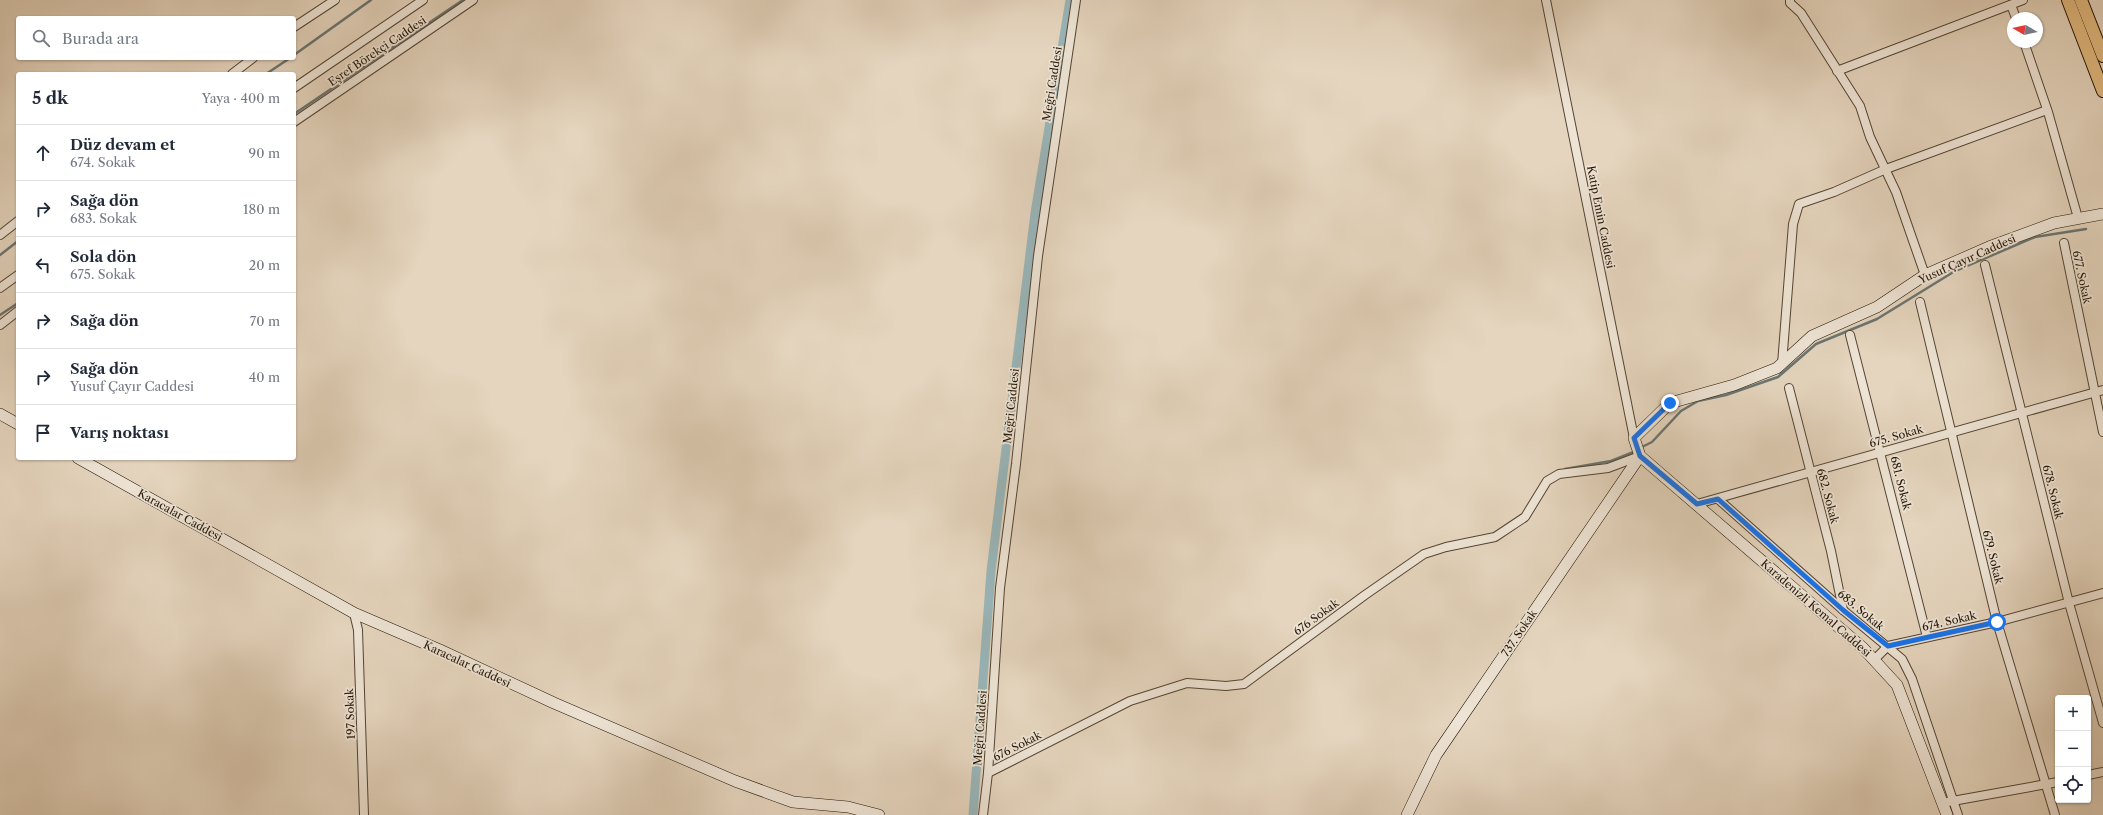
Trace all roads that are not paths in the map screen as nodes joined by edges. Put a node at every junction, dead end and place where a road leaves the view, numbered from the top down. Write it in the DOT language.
graph roads {
  1 [pos="335,0"];
  2 [pos="423,0"];
  3 [pos="473,0"];
  4 [pos="1076,0"];
  5 [pos="1546,0"];
  6 [pos="1790,0"];
  7 [pos="2023,0"];
  8 [pos="2068,0"];
  9 [pos="2081,0"];
  10 [pos="2011,5"];
  11 [pos="2014,12"];
  12 [pos="296,26"];
  13 [pos="2026,48"];
  14 [pos="2103,56"];
  15 [pos="250,60"];
  16 [pos="1837,70"];
  17 [pos="235,72"];
  18 [pos="296,87"];
  19 [pos="2103,91"];
  20 [pos="2047,110"];
  21 [pos="296,121"];
  22 [pos="1886,169"];
  23 [pos="2103,214"];
  24 [pos="2078,218"];
  25 [pos="16,223"];
  26 [pos="0,235"];
  27 [pos="2064,243"];
  28 [pos="1985,265"];
  29 [pos="1925,275"];
  30 [pos="16,276"];
  31 [pos="0,288"];
  32 [pos="1920,302"];
  33 [pos="16,313"];
  34 [pos="0,325"];
  35 [pos="1850,335"];
  36 [pos="1782,364"];
  37 [pos="1789,388"];
  38 [pos="2103,390"];
  39 [pos="2094,393"];
  40 [pos="2022,412"];
  41 [pos="0,414"];
  42 [pos="16,423"];
  43 [pos="1951,432"];
  44 [pos="2103,432"];
  45 [pos="1638,448"];
  46 [pos="1881,451"];
  47 [pos="82,460"];
  48 [pos="1810,472"];
  49 [pos="1718,499"];
  50 [pos="1697,504"];
  51 [pos="2103,593"];
  52 [pos="2069,603"];
  53 [pos="1843,610"];
  54 [pos="354,613"];
  55 [pos="1997,622"];
  56 [pos="1928,637"];
  57 [pos="1888,646"];
  58 [pos="1874,660"];
  59 [pos="2103,723"];
  60 [pos="2103,772"];
  61 [pos="988,774"];
  62 [pos="2091,775"];
  63 [pos="2055,783"];
  64 [pos="2046,785"];
  65 [pos="1947,802"];
  66 [pos="364,815"];
  67 [pos="879,815"];
  68 [pos="983,815"];
  69 [pos="1407,815"];
  70 [pos="1947,815"];
  71 [pos="1958,815"];
  72 [pos="2055,815"];
  1 -- 12 [label="street"];
  2 -- 18 [label="street"];
  3 -- 21 [label="street, Eşref Börekçi Caddesi"];
  4 -- 61 [label="street, Meğri Caddesi"];
  5 -- 45 [label="street, Katip Emin Caddesi"];
  6 -- 16 [label="street"];
  7 -- 10 [label="street"];
  8 -- 19 [label="main road"];
  9 -- 14 [label="main road"];
  10 -- 11 [label="street"];
  10 -- 16 [label="street"];
  13 -- 20 [label="street"];
  15 -- 17 [label="street"];
  16 -- 22 [label="street"];
  20 -- 22 [label="street"];
  20 -- 24 [label="street"];
  22 -- 29 [label="street"];
  22 -- 36 [label="street"];
  23 -- 24 [label="street, Yusuf Çayır Caddesi"];
  24 -- 29 [label="street, Yusuf Çayır Caddesi"];
  25 -- 26 [label="street"];
  27 -- 39 [label="street, 677. Sokak"];
  28 -- 40 [label="street, 678. Sokak"];
  29 -- 36 [label="street, Yusuf Çayır Caddesi"];
  30 -- 31 [label="street"];
  32 -- 43 [label="street, 679. Sokak"];
  33 -- 34 [label="street"];
  35 -- 46 [label="street, 681. Sokak"];
  36 -- 45 [label="street, Yusuf Çayır Caddesi"];
  37 -- 48 [label="street, 682. Sokak"];
  38 -- 39 [label="street, 675. Sokak"];
  39 -- 40 [label="street, 675. Sokak"];
  39 -- 44 [label="street, 677. Sokak"];
  40 -- 43 [label="street, 675. Sokak"];
  40 -- 52 [label="street, 678. Sokak"];
  41 -- 42 [label="street"];
  43 -- 46 [label="street, 675. Sokak"];
  43 -- 55 [label="street, 679. Sokak"];
  45 -- 50 [label="street, Karadenizli Kemal Caddesi"];
  45 -- 61 [label="street, 676 Sokak"];
  45 -- 69 [label="street, 737. Sokak"];
  46 -- 48 [label="street, 675. Sokak"];
  46 -- 56 [label="street, 681. Sokak"];
  47 -- 54 [label="street, Karacalar Caddesi"];
  48 -- 49 [label="street, 675. Sokak"];
  48 -- 53 [label="street, 682. Sokak"];
  49 -- 50 [label="street, 675. Sokak"];
  49 -- 53 [label="street, 683. Sokak"];
  50 -- 58 [label="street, Karadenizli Kemal Caddesi"];
  51 -- 52 [label="street, 674. Sokak"];
  52 -- 55 [label="street, 674. Sokak"];
  52 -- 59 [label="street, 678. Sokak"];
  53 -- 57 [label="street, 683. Sokak"];
  54 -- 66 [label="street, 197 Sokak"];
  54 -- 67 [label="street, Karacalar Caddesi"];
  55 -- 56 [label="street, 674. Sokak"];
  55 -- 64 [label="street, 679. Sokak"];
  56 -- 57 [label="street, 674. Sokak"];
  57 -- 58 [label="street"];
  57 -- 65 [label="street, 683. Sokak"];
  58 -- 65 [label="street, Karadenizli Kemal Caddesi"];
  60 -- 62 [label="street"];
  61 -- 68 [label="street, Meğri Caddesi"];
  63 -- 64 [label="street"];
  64 -- 65 [label="street"];
  64 -- 72 [label="street, 679. Sokak"];
  65 -- 70 [label="street, Karadenizli Kemal Caddesi"];
  65 -- 71 [label="street, 683. Sokak"];
}
